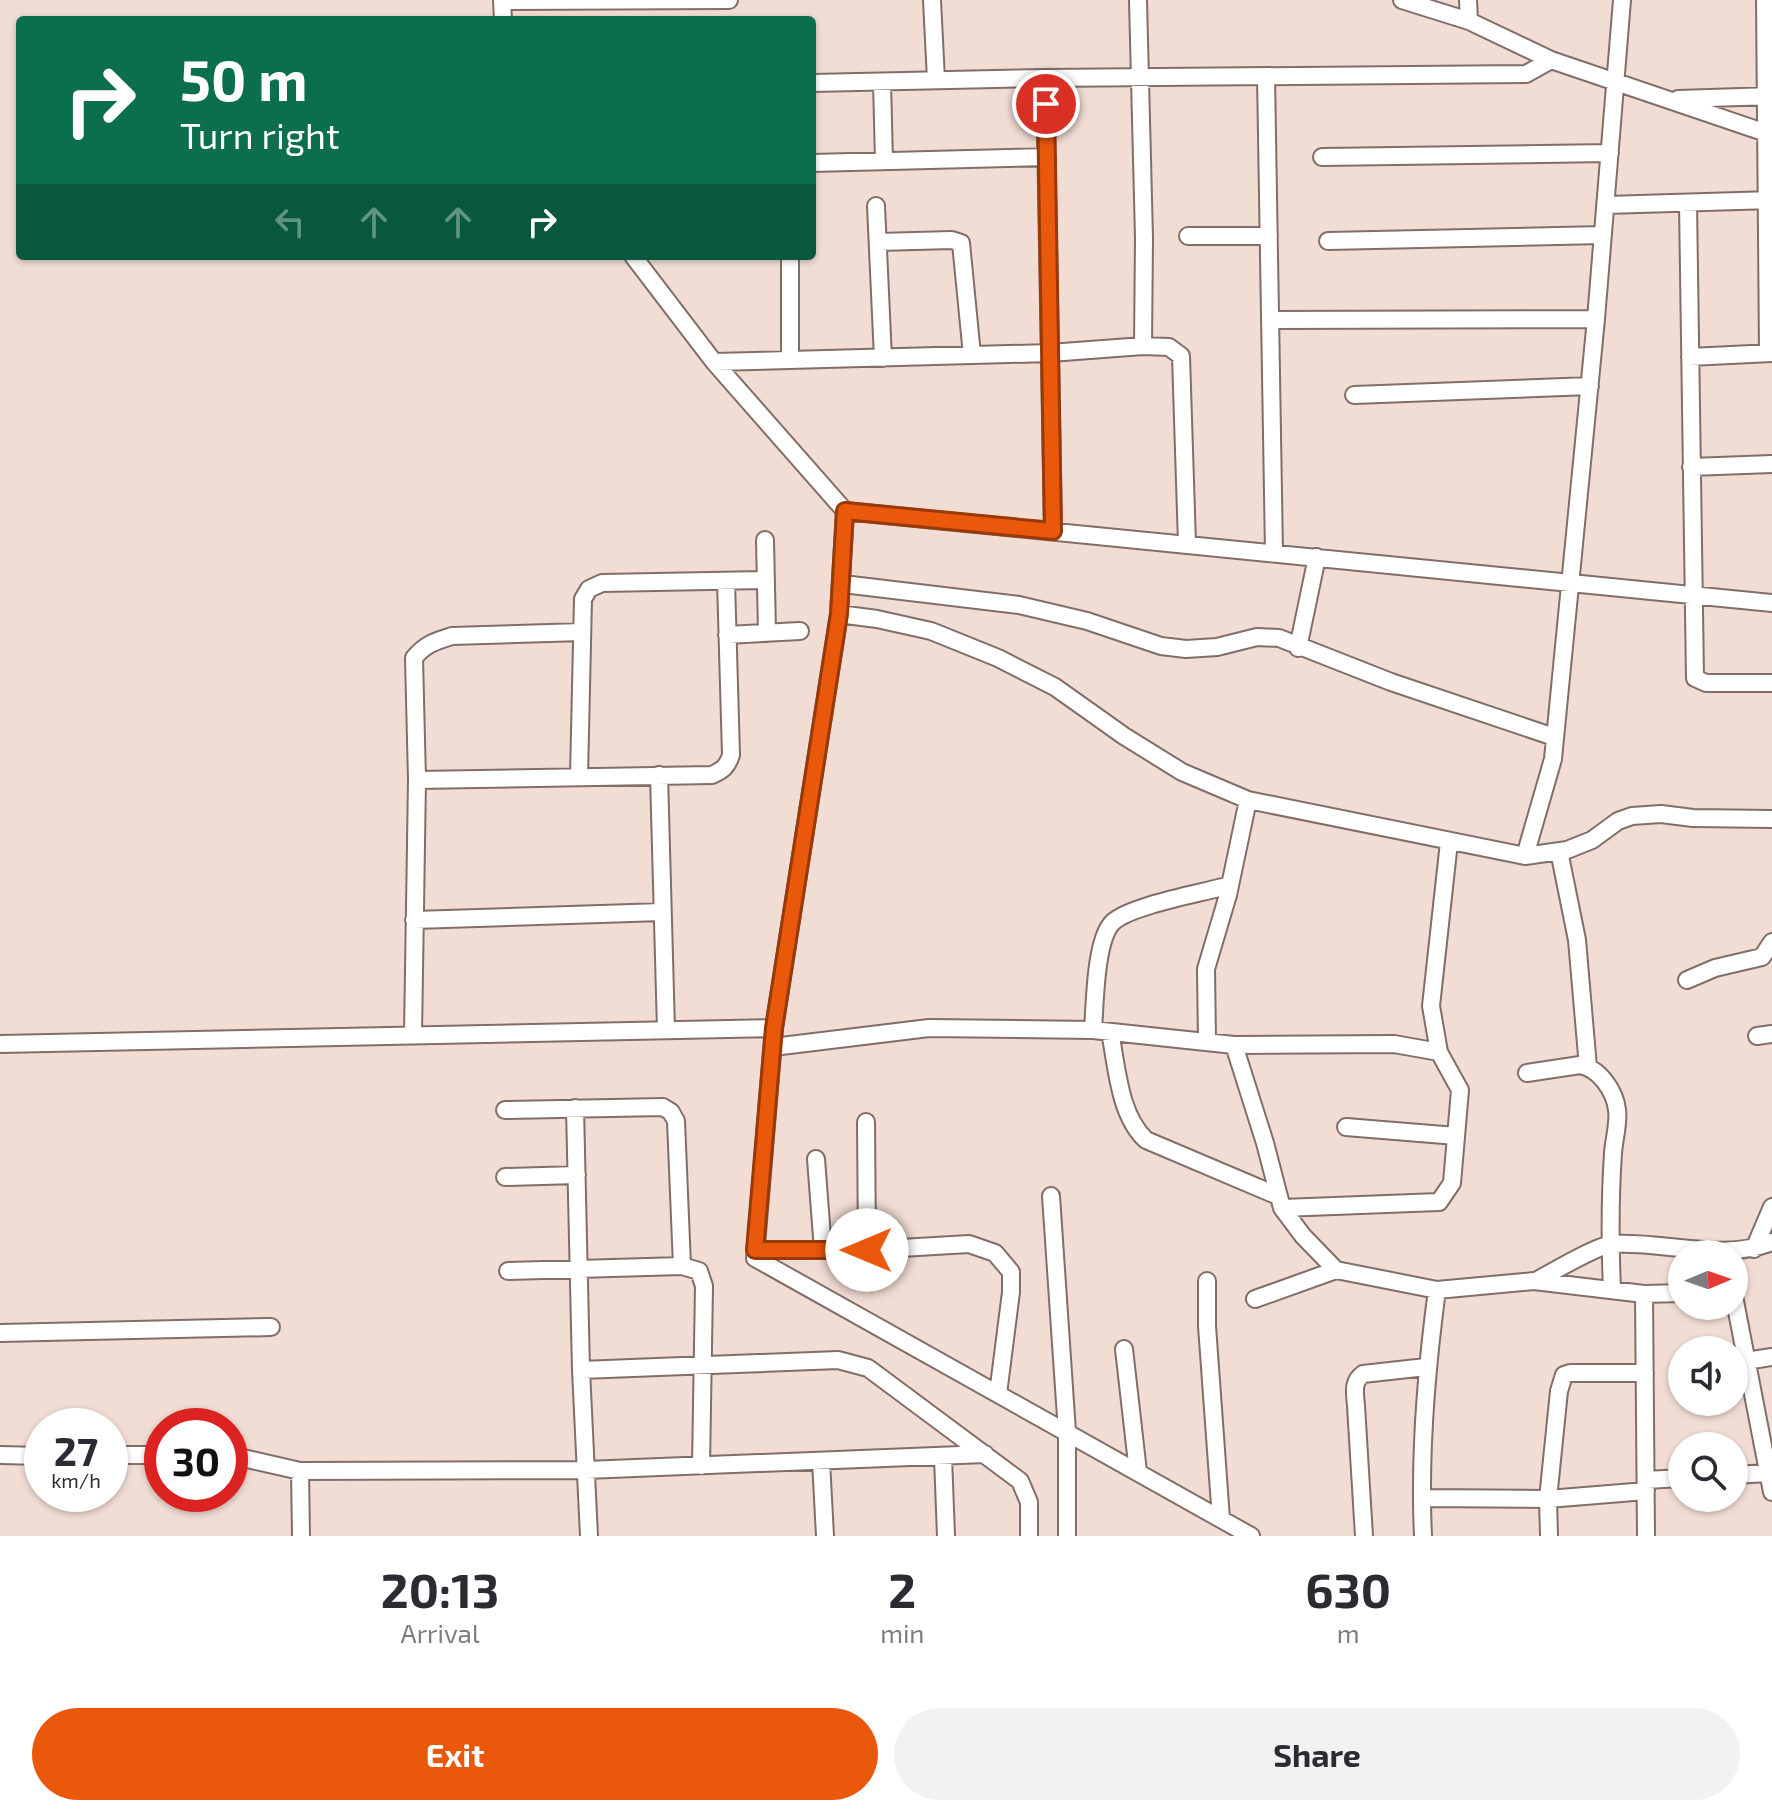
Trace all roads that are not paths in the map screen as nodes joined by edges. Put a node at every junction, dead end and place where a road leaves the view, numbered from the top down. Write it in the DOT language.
graph roads {
  1 [pos="502,0"];
  2 [pos="729,0"];
  3 [pos="932,0"];
  4 [pos="1138,0"];
  5 [pos="1402,0"];
  6 [pos="1468,0"];
  7 [pos="1622,0"];
  8 [pos="1765,0"];
  9 [pos="1469,21"];
  10 [pos="1768,24"];
  11 [pos="1551,60"];
  12 [pos="1266,76"];
  13 [pos="1140,77"];
  14 [pos="1045,78"];
  15 [pos="936,80"];
  16 [pos="1615,80"];
  17 [pos="882,82"];
  18 [pos="816,83"];
  19 [pos="1769,96"];
  20 [pos="1669,99"];
  21 [pos="1769,134"];
  22 [pos="1610,153"];
  23 [pos="1047,157"];
  24 [pos="1322,157"];
  25 [pos="884,161"];
  26 [pos="816,163"];
  27 [pos="1770,200"];
  28 [pos="1688,203"];
  29 [pos="1606,205"];
  30 [pos="876,206"];
  31 [pos="1603,235"];
  32 [pos="1188,236"];
  33 [pos="1269,236"];
  34 [pos="1328,241"];
  35 [pos="878,242"];
  36 [pos="636,260"];
  37 [pos="790,260"];
  38 [pos="1770,268"];
  39 [pos="1596,319"];
  40 [pos="1270,320"];
  41 [pos="1143,346"];
  42 [pos="1050,353"];
  43 [pos="1770,353"];
  44 [pos="972,355"];
  45 [pos="1690,357"];
  46 [pos="883,358"];
  47 [pos="790,360"];
  48 [pos="714,362"];
  49 [pos="1590,386"];
  50 [pos="1354,395"];
  51 [pos="1772,464"];
  52 [pos="1691,467"];
  53 [pos="845,511"];
  54 [pos="1053,531"];
  55 [pos="765,540"];
  56 [pos="1187,544"];
  57 [pos="1274,553"];
  58 [pos="1317,557"];
  59 [pos="766,580"];
  60 [pos="726,581"];
  61 [pos="1571,582"];
  62 [pos="843,584"];
  63 [pos="1693,595"];
  64 [pos="1772,603"];
  65 [pos="839,614"];
  66 [pos="800,631"];
  67 [pos="582,632"];
  68 [pos="767,633"];
  69 [pos="727,635"];
  70 [pos="1298,648"];
  71 [pos="1772,683"];
  72 [pos="1554,737"];
  73 [pos="659,775"];
  74 [pos="579,777"];
  75 [pos="417,780"];
  76 [pos="1248,800"];
  77 [pos="1772,819"];
  78 [pos="1449,842"];
  79 [pos="1559,851"];
  80 [pos="1525,856"];
  81 [pos="1230,885"];
  82 [pos="662,912"];
  83 [pos="414,920"];
  84 [pos="1772,942"];
  85 [pos="1687,980"];
  86 [pos="774,1028"];
  87 [pos="666,1030"];
  88 [pos="1101,1031"];
  89 [pos="413,1035"];
  90 [pos="1207,1041"];
  91 [pos="0,1044"];
  92 [pos="1234,1045"];
  93 [pos="773,1047"];
  94 [pos="1439,1052"];
  95 [pos="1588,1067"];
  96 [pos="1527,1073"];
  97 [pos="575,1108"];
  98 [pos="505,1110"];
  99 [pos="866,1122"];
  100 [pos="1346,1127"];
  101 [pos="1456,1136"];
  102 [pos="816,1159"];
  103 [pos="577,1175"];
  104 [pos="505,1177"];
  105 [pos="1051,1196"];
  106 [pos="1280,1202"];
  107 [pos="1772,1207"];
  108 [pos="1772,1242"];
  109 [pos="1610,1244"];
  110 [pos="1668,1248"];
  111 [pos="1754,1249"];
  112 [pos="755,1250"];
  113 [pos="823,1250"];
  114 [pos="867,1250"];
  115 [pos="1748,1250"];
  116 [pos="682,1266"];
  117 [pos="579,1268"];
  118 [pos="1336,1270"];
  119 [pos="508,1271"];
  120 [pos="1207,1281"];
  121 [pos="1534,1281"];
  122 [pos="1612,1289"];
  123 [pos="1437,1290"];
  124 [pos="1668,1293"];
  125 [pos="1644,1294"];
  126 [pos="1255,1299"];
  127 [pos="271,1327"];
  128 [pos="0,1333"];
  129 [pos="1124,1349"];
  130 [pos="1772,1357"];
  131 [pos="1748,1361"];
  132 [pos="704,1366"];
  133 [pos="1426,1367"];
  134 [pos="581,1370"];
  135 [pos="1748,1371"];
  136 [pos="1645,1373"];
  137 [pos="998,1394"];
  138 [pos="1067,1432"];
  139 [pos="985,1454"];
  140 [pos="0,1455"];
  141 [pos="24,1456"];
  142 [pos="943,1457"];
  143 [pos="248,1459"];
  144 [pos="821,1461"];
  145 [pos="701,1466"];
  146 [pos="586,1470"];
  147 [pos="300,1471"];
  148 [pos="1138,1472"];
  149 [pos="1768,1473"];
  150 [pos="1748,1474"];
  151 [pos="1668,1481"];
  152 [pos="1646,1486"];
  153 [pos="1772,1492"];
  154 [pos="1422,1498"];
  155 [pos="1548,1499"];
  156 [pos="1221,1519"];
  157 [pos="301,1536"];
  158 [pos="589,1536"];
  159 [pos="825,1536"];
  160 [pos="946,1536"];
  161 [pos="1029,1536"];
  162 [pos="1067,1536"];
  163 [pos="1251,1536"];
  164 [pos="1364,1536"];
  165 [pos="1423,1536"];
  166 [pos="1549,1536"];
  167 [pos="1646,1536"];
  1 -- 2 [label="street"];
  3 -- 15 [label="street"];
  4 -- 13 [label="street"];
  5 -- 9 [label="street"];
  6 -- 9 [label="street"];
  7 -- 16 [label="street"];
  8 -- 10 [label="street"];
  9 -- 11 [label="street"];
  10 -- 19 [label="street"];
  11 -- 12 [label="street"];
  11 -- 16 [label="street"];
  12 -- 13 [label="street"];
  12 -- 33 [label="street"];
  13 -- 14 [label="street"];
  13 -- 41 [label="street"];
  14 -- 15 [label="street"];
  14 -- 23 [label="street"];
  15 -- 17 [label="street"];
  16 -- 20 [label="street"];
  16 -- 22 [label="street"];
  17 -- 18 [label="street"];
  17 -- 25 [label="street"];
  19 -- 20 [label="street"];
  19 -- 21 [label="street"];
  20 -- 21 [label="street"];
  21 -- 27 [label="street"];
  22 -- 24 [label="street"];
  22 -- 29 [label="street"];
  23 -- 25 [label="street"];
  23 -- 42 [label="street"];
  25 -- 26 [label="street"];
  27 -- 28 [label="street"];
  27 -- 38 [label="street"];
  28 -- 29 [label="street"];
  28 -- 45 [label="street"];
  29 -- 31 [label="street"];
  30 -- 35 [label="street"];
  31 -- 34 [label="street"];
  31 -- 39 [label="street"];
  32 -- 33 [label="street"];
  33 -- 40 [label="street"];
  35 -- 44 [label="street"];
  35 -- 46 [label="street"];
  36 -- 48 [label="street"];
  37 -- 47 [label="street"];
  38 -- 43 [label="street"];
  39 -- 40 [label="street"];
  39 -- 49 [label="street"];
  40 -- 57 [label="street"];
  41 -- 42 [label="street"];
  41 -- 56 [label="street"];
  42 -- 44 [label="street"];
  42 -- 54 [label="street"];
  43 -- 45 [label="street"];
  44 -- 46 [label="street"];
  45 -- 52 [label="street"];
  46 -- 47 [label="street"];
  47 -- 48 [label="street"];
  48 -- 53 [label="street"];
  49 -- 50 [label="street"];
  49 -- 61 [label="street"];
  51 -- 52 [label="street"];
  52 -- 63 [label="street"];
  53 -- 54 [label="street"];
  53 -- 62 [label="street"];
  54 -- 56 [label="street"];
  55 -- 59 [label="street"];
  56 -- 57 [label="street"];
  57 -- 58 [label="street"];
  58 -- 61 [label="street"];
  58 -- 70 [label="street"];
  59 -- 60 [label="street"];
  59 -- 68 [label="street"];
  60 -- 67 [label="street"];
  60 -- 69 [label="street"];
  61 -- 63 [label="street"];
  61 -- 72 [label="street"];
  62 -- 65 [label="street"];
  62 -- 70 [label="street"];
  63 -- 64 [label="street"];
  63 -- 71 [label="street"];
  65 -- 76 [label="street"];
  65 -- 86 [label="street"];
  66 -- 68 [label="street"];
  67 -- 74 [label="street"];
  67 -- 75 [label="street"];
  68 -- 69 [label="street"];
  69 -- 73 [label="street"];
  70 -- 72 [label="street"];
  72 -- 80 [label="street"];
  73 -- 74 [label="street"];
  73 -- 82 [label="street"];
  74 -- 75 [label="street"];
  75 -- 83 [label="street"];
  76 -- 78 [label="street"];
  76 -- 81 [label="street"];
  77 -- 79 [label="street"];
  78 -- 80 [label="street"];
  78 -- 94 [label="street"];
  79 -- 80 [label="street"];
  79 -- 95 [label="street"];
  81 -- 88 [label="street"];
  81 -- 90 [label="street"];
  82 -- 83 [label="street"];
  82 -- 87 [label="street"];
  83 -- 89 [label="street"];
  84 -- 85 [label="street"];
  86 -- 87 [label="street"];
  86 -- 93 [label="street"];
  87 -- 89 [label="street"];
  88 -- 90 [label="street"];
  88 -- 93 [label="street"];
  88 -- 106 [label="street"];
  89 -- 91 [label="street"];
  90 -- 92 [label="street"];
  92 -- 94 [label="street"];
  92 -- 106 [label="street"];
  93 -- 112 [label="street"];
  94 -- 101 [label="street"];
  95 -- 96 [label="street"];
  95 -- 109 [label="street"];
  97 -- 98 [label="street"];
  97 -- 103 [label="street"];
  97 -- 116 [label="street"];
  99 -- 114 [label="street"];
  100 -- 101 [label="street"];
  101 -- 106 [label="street"];
  102 -- 113 [label="street"];
  103 -- 104 [label="street"];
  103 -- 117 [label="street"];
  105 -- 138 [label="street"];
  106 -- 118 [label="street"];
  107 -- 111 [label="street"];
  108 -- 111 [label="street"];
  109 -- 110 [label="street"];
  109 -- 121 [label="street"];
  109 -- 122 [label="street"];
  111 -- 115 [label="street"];
  112 -- 113 [label="street"];
  112 -- 137 [label="street"];
  113 -- 114 [label="street"];
  114 -- 137 [label="street"];
  116 -- 117 [label="street"];
  116 -- 132 [label="street"];
  117 -- 119 [label="street"];
  117 -- 134 [label="street"];
  118 -- 123 [label="street"];
  118 -- 126 [label="street"];
  120 -- 156 [label="street"];
  121 -- 122 [label="street"];
  121 -- 123 [label="street"];
  122 -- 125 [label="street"];
  123 -- 133 [label="street"];
  124 -- 125 [label="street"];
  125 -- 136 [label="street"];
  127 -- 128 [label="street"];
  129 -- 148 [label="street"];
  130 -- 131 [label="street"];
  132 -- 134 [label="street"];
  132 -- 139 [label="street"];
  132 -- 145 [label="street"];
  133 -- 154 [label="street"];
  133 -- 164 [label="street"];
  134 -- 146 [label="street"];
  135 -- 149 [label="street"];
  136 -- 152 [label="street"];
  136 -- 155 [label="street"];
  137 -- 138 [label="street"];
  138 -- 148 [label="street"];
  138 -- 162 [label="street"];
  139 -- 142 [label="street"];
  139 -- 161 [label="street"];
  140 -- 141 [label="street"];
  142 -- 144 [label="street"];
  142 -- 160 [label="street"];
  143 -- 147 [label="street"];
  144 -- 145 [label="street"];
  144 -- 159 [label="street"];
  145 -- 146 [label="street"];
  146 -- 147 [label="street"];
  146 -- 158 [label="street"];
  147 -- 157 [label="street"];
  148 -- 156 [label="street"];
  149 -- 150 [label="street"];
  149 -- 153 [label="street"];
  151 -- 152 [label="street"];
  152 -- 155 [label="street"];
  152 -- 167 [label="street"];
  154 -- 155 [label="street"];
  154 -- 165 [label="street"];
  155 -- 166 [label="street"];
  156 -- 163 [label="street"];
}
